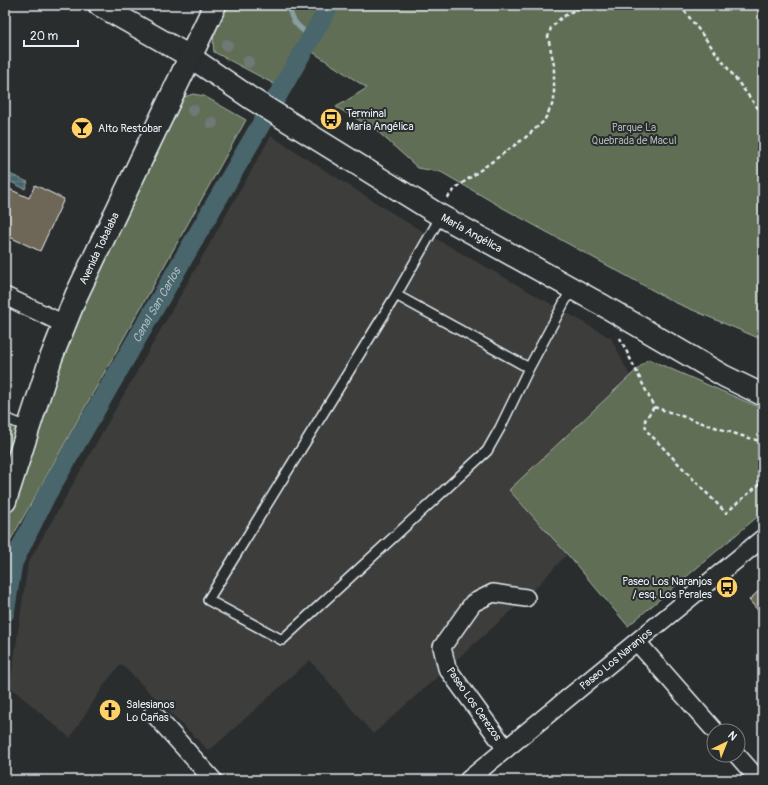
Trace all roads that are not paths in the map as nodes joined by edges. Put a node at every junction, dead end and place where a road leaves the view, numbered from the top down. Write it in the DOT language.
graph roads {
  1 [pos="99,5"];
  2 [pos="215,5"];
  3 [pos="189,56"];
  4 [pos="438,214"];
  5 [pos="572,288"];
  6 [pos="396,295"];
  7 [pos="5,296"];
  8 [pos="64,324"];
  9 [pos="529,368"];
  10 [pos="763,395"];
  11 [pos="5,418"];
  12 [pos="20,424"];
  13 [pos="5,502"];
  14 [pos="763,538"];
  15 [pos="526,598"];
  16 [pos="637,642"];
  17 [pos="153,713"];
  18 [pos="708,723"];
  19 [pos="506,749"];
  20 [pos="744,763"];
  21 [pos="476,778"];
  22 [pos="213,780"];
  23 [pos="759,780"];
  1 -- 3 [label="street, María Angélica"];
  2 -- 3 [label="main road, Avenida Tobalaba"];
  3 -- 4 [label="street, María Angélica"];
  3 -- 8 [label="main road, Avenida Tobalaba"];
  4 -- 5 [label="street, María Angélica"];
  4 -- 6 [label="lane"];
  5 -- 9 [label="lane"];
  5 -- 10 [label="street, María Angélica"];
  6 -- 9 [label="lane"];
  6 -- 9 [label="lane"];
  7 -- 8 [label="street"];
  8 -- 13 [label="main road, Avenida Tobalaba"];
  11 -- 12 [label="lane"];
  14 -- 16 [label="street, Paseo Los Naranjos"];
  15 -- 19 [label="street, Paseo Los Cerezos"];
  16 -- 18 [label="street"];
  16 -- 19 [label="street, Paseo Los Naranjos"];
  17 -- 22 [label="street"];
  19 -- 21 [label="street, Paseo Los Naranjos"];
  20 -- 23 [label="street"];
}
